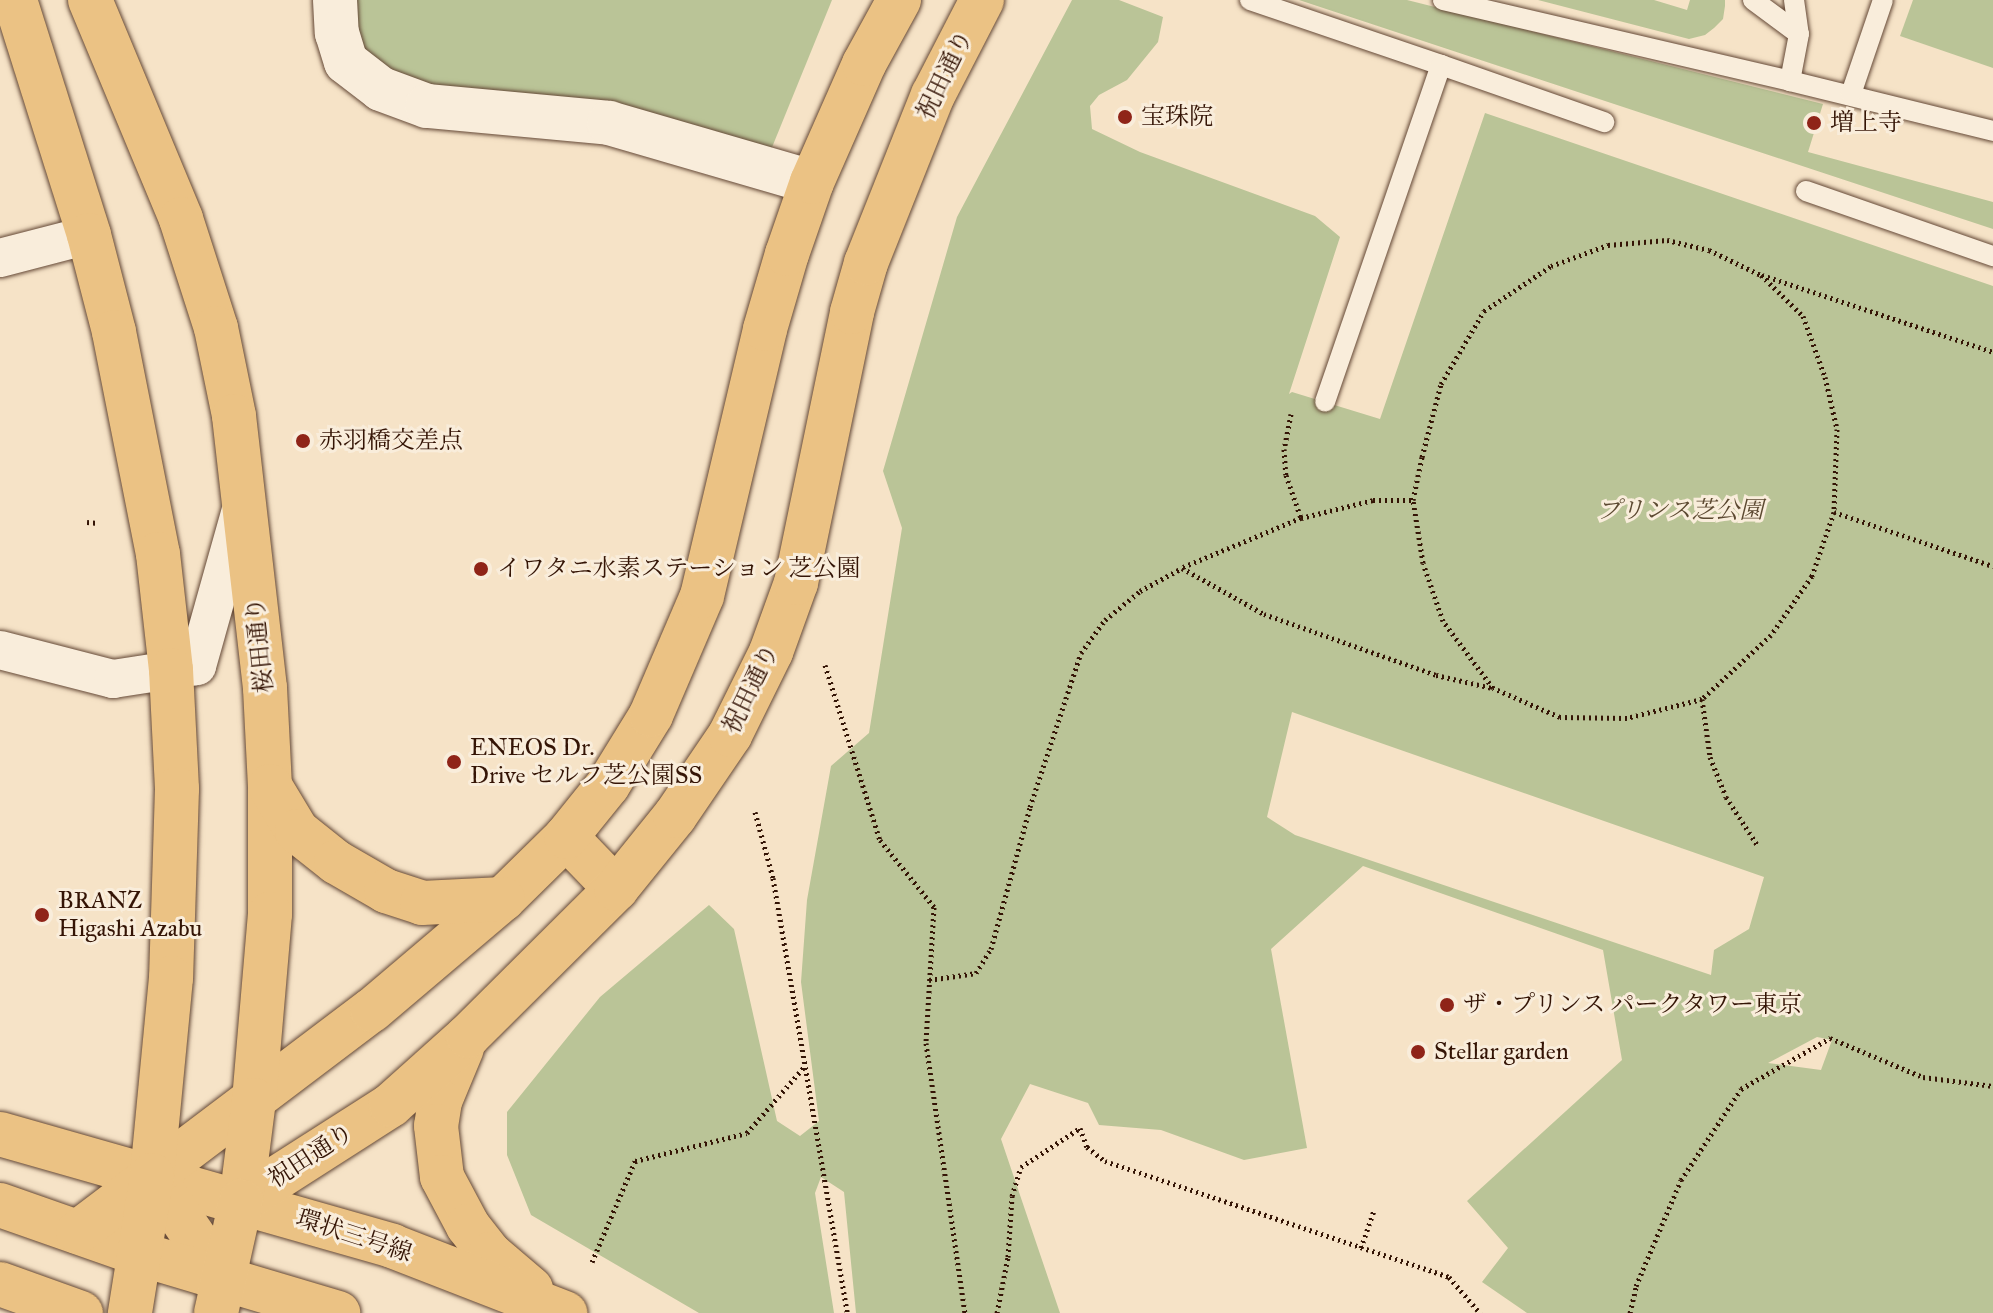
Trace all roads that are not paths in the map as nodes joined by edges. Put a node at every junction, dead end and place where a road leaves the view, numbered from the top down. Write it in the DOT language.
graph roads {
  1 [pos="15,0"];
  2 [pos="90,0"];
  3 [pos="335,0"];
  4 [pos="899,0"];
  5 [pos="982,0"];
  6 [pos="1250,0"];
  7 [pos="1443,0"];
  8 [pos="1753,0"];
  9 [pos="1794,0"];
  10 [pos="1883,0"];
  11 [pos="1799,34"];
  12 [pos="1441,65"];
  13 [pos="1790,81"];
  14 [pos="1851,94"];
  15 [pos="1604,122"];
  16 [pos="1993,131"];
  17 [pos="812,182"];
  18 [pos="1806,191"];
  19 [pos="89,235"];
  20 [pos="1993,256"];
  21 [pos="0,258"];
  22 [pos="1325,402"];
  23 [pos="244,500"];
  24 [pos="0,650"];
  25 [pos="171,670"];
  26 [pos="270,786"];
  27 [pos="566,837"];
  28 [pos="616,889"];
  29 [pos="503,899"];
  30 [pos="468,1036"];
  31 [pos="254,1100"];
  32 [pos="0,1134"];
  33 [pos="152,1175"];
  34 [pos="241,1201"];
  35 [pos="0,1205"];
  36 [pos="78,1232"];
  37 [pos="140,1254"];
  38 [pos="0,1284"];
  39 [pos="220,1297"];
  40 [pos="130,1311"];
  41 [pos="81,1313"];
  42 [pos="338,1313"];
  43 [pos="565,1313"];
  44 [pos="579,1313"];
  1 -- 19 [label="main road"];
  2 -- 23 [label="main road, 桜田通り"];
  3 -- 17 [label="street"];
  4 -- 17 [label="main road"];
  5 -- 28 [label="main road, 祝田通り"];
  6 -- 12 [label="lane"];
  7 -- 13 [label="lane"];
  8 -- 11 [label="lane"];
  9 -- 11 [label="lane"];
  10 -- 14 [label="lane"];
  11 -- 13 [label="lane"];
  12 -- 15 [label="lane"];
  12 -- 22 [label="lane"];
  13 -- 14 [label="lane"];
  14 -- 16 [label="lane"];
  17 -- 27 [label="main road"];
  18 -- 20 [label="lane"];
  19 -- 21 [label="street"];
  19 -- 25 [label="main road"];
  23 -- 25 [label="street"];
  23 -- 26 [label="main road, 桜田通り"];
  24 -- 25 [label="street"];
  25 -- 33 [label="main road"];
  26 -- 29 [label="main road"];
  26 -- 31 [label="main road, 桜田通り"];
  27 -- 28 [label="main road"];
  27 -- 29 [label="main road"];
  28 -- 30 [label="main road, 祝田通り"];
  29 -- 31 [label="main road"];
  30 -- 34 [label="main road, 祝田通り"];
  30 -- 44 [label="main road"];
  31 -- 33 [label="main road"];
  31 -- 34 [label="main road, 桜田通り"];
  32 -- 33 [label="main road, 環状三号線"];
  33 -- 34 [label="main road, 環状三号線"];
  33 -- 36 [label="main road"];
  33 -- 37 [label="main road"];
  33 -- 39 [label="main road"];
  34 -- 39 [label="main road, 桜田通り"];
  34 -- 43 [label="main road, 環状三号線"];
  35 -- 36 [label="main road"];
  36 -- 37 [label="main road"];
  37 -- 39 [label="main road"];
  37 -- 40 [label="main road"];
  38 -- 41 [label="main road"];
  39 -- 42 [label="main road"];
}
